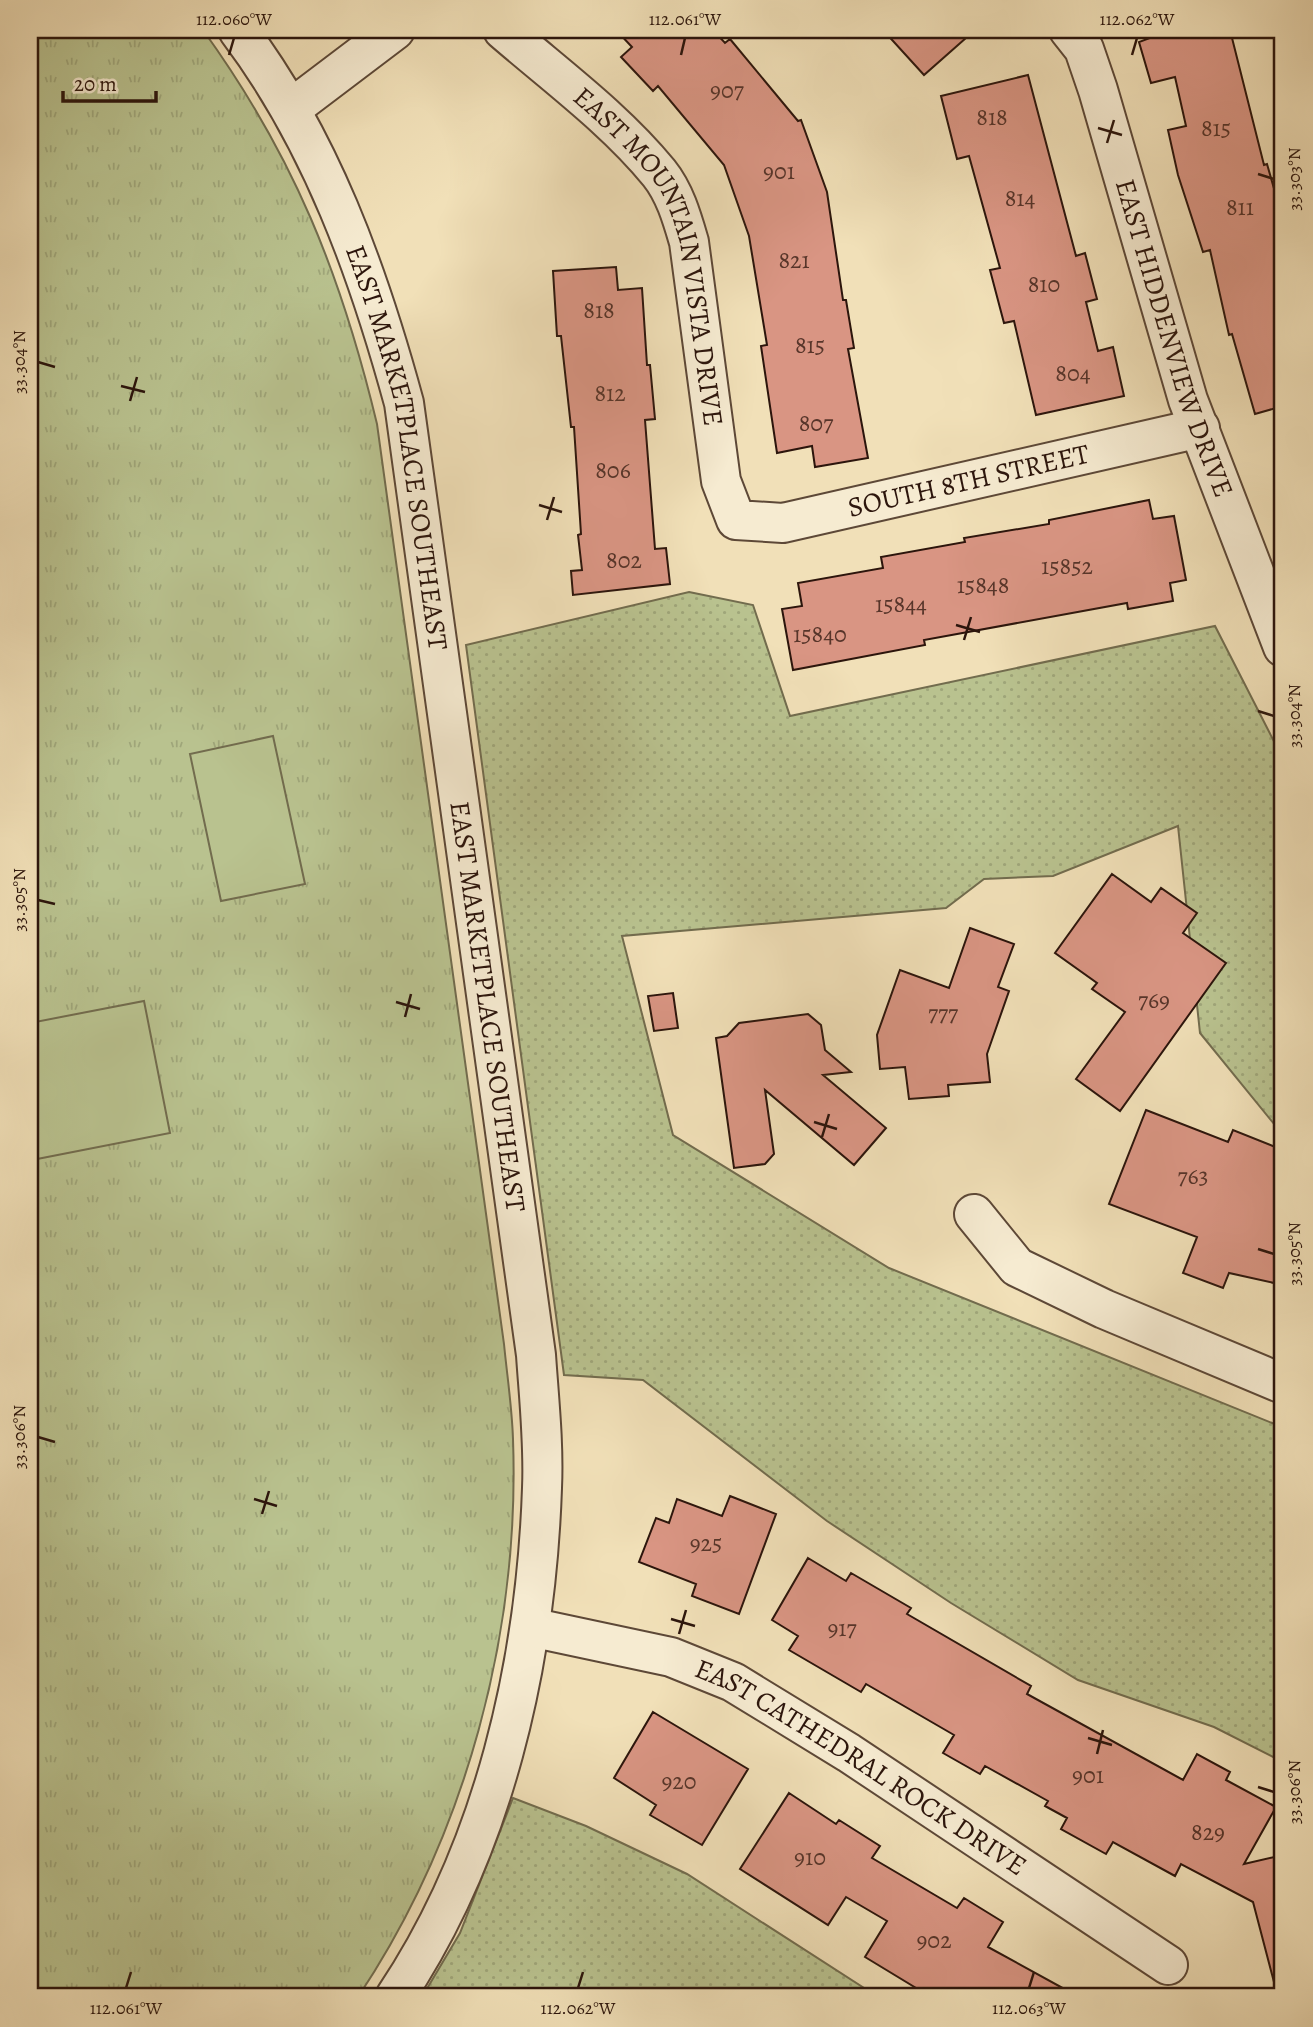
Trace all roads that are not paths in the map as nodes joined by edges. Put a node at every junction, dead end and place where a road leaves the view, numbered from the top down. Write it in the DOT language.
graph roads {
  1 [pos="238,30"];
  2 [pos="395,30"];
  3 [pos="503,30"];
  4 [pos="1069,30"];
  5 [pos="292,108"];
  6 [pos="1200,428"];
  7 [pos="736,520"];
  8 [pos="1283,647"];
  9 [pos="974,1214"];
  10 [pos="1283,1384"];
  11 [pos="530,1627"];
  12 [pos="1168,1965"];
  13 [pos="395,1997"];
  1 -- 5 [label="street, EAST MARKETPLACE SOUTHEAST"];
  2 -- 5 [label="street"];
  3 -- 7 [label="street, EAST MOUNTAIN VISTA DRIVE"];
  4 -- 6 [label="street, EAST HIDDENVIEW DRIVE"];
  5 -- 11 [label="street, EAST MARKETPLACE SOUTHEAST"];
  6 -- 7 [label="street, SOUTH 8TH STREET"];
  6 -- 8 [label="street, EAST HIDDENVIEW DRIVE"];
  9 -- 10 [label="street"];
  11 -- 12 [label="street, EAST CATHEDRAL ROCK DRIVE"];
  11 -- 13 [label="street, EAST MARKETPLACE SOUTHEAST"];
}
